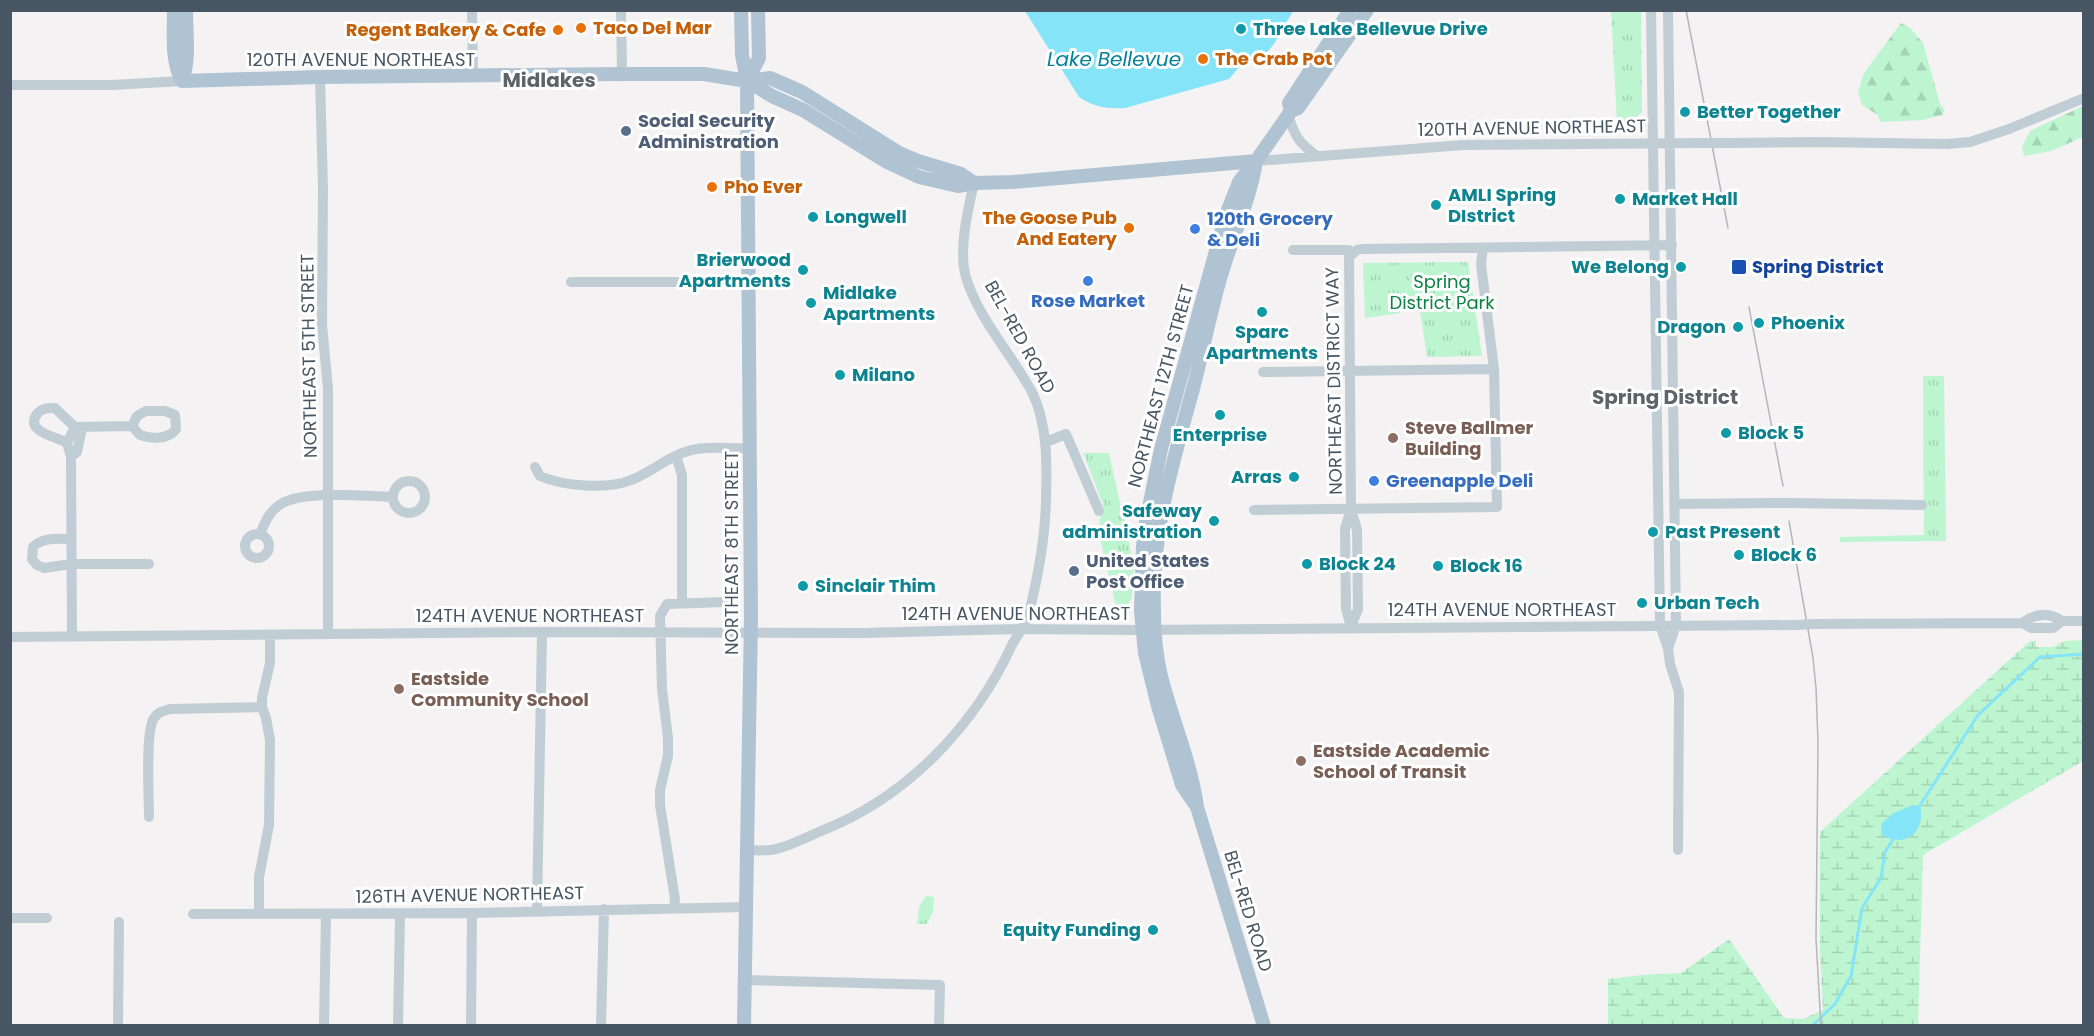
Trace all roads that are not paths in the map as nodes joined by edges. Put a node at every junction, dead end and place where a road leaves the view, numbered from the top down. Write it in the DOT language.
graph roads {
  1 [pos="174,10"];
  2 [pos="186,10"];
  3 [pos="472,10"];
  4 [pos="621,10"];
  5 [pos="741,10"];
  6 [pos="758,10"];
  7 [pos="1350,10"];
  8 [pos="1367,10"];
  9 [pos="1651,10"];
  10 [pos="1668,10"];
  11 [pos="622,75"];
  12 [pos="320,77"];
  13 [pos="473,77"];
  14 [pos="182,81"];
  15 [pos="747,81"];
  16 [pos="10,86"];
  17 [pos="2084,98"];
  18 [pos="1290,113"];
  19 [pos="1653,143"];
  20 [pos="1671,143"];
  21 [pos="1317,156"];
  22 [pos="1256,161"];
  23 [pos="974,183"];
  24 [pos="1655,245"];
  25 [pos="1672,245"];
  26 [pos="1483,248"];
  27 [pos="1293,250"];
  28 [pos="1350,252"];
  29 [pos="571,282"];
  30 [pos="748,282"];
  31 [pos="1494,369"];
  32 [pos="1350,371"];
  33 [pos="1263,372"];
  34 [pos="132,426"];
  35 [pos="79,427"];
  36 [pos="1046,442"];
  37 [pos="67,443"];
  38 [pos="750,448"];
  39 [pos="676,456"];
  40 [pos="71,457"];
  41 [pos="535,467"];
  42 [pos="328,496"];
  43 [pos="393,496"];
  44 [pos="1675,504"];
  45 [pos="1922,506"];
  46 [pos="1351,509"];
  47 [pos="1254,510"];
  48 [pos="1098,511"];
  49 [pos="260,534"];
  50 [pos="71,539"];
  51 [pos="71,564"];
  52 [pos="149,564"];
  53 [pos="1148,567"];
  54 [pos="726,602"];
  55 [pos="682,603"];
  56 [pos="2084,621"];
  57 [pos="1660,625"];
  58 [pos="1676,625"];
  59 [pos="1351,627"];
  60 [pos="1022,629"];
  61 [pos="1148,630"];
  62 [pos="542,632"];
  63 [pos="660,632"];
  64 [pos="751,633"];
  65 [pos="328,634"];
  66 [pos="270,636"];
  67 [pos="10,637"];
  68 [pos="72,637"];
  69 [pos="1668,648"];
  70 [pos="262,707"];
  71 [pos="149,817"];
  72 [pos="748,850"];
  73 [pos="1678,850"];
  74 [pos="747,907"];
  75 [pos="674,908"];
  76 [pos="604,909"];
  77 [pos="537,911"];
  78 [pos="259,913"];
  79 [pos="472,913"];
  80 [pos="193,914"];
  81 [pos="326,914"];
  82 [pos="400,914"];
  83 [pos="10,918"];
  84 [pos="47,918"];
  85 [pos="119,922"];
  86 [pos="745,980"];
  87 [pos="118,1026"];
  88 [pos="324,1026"];
  89 [pos="398,1026"];
  90 [pos="471,1026"];
  91 [pos="601,1026"];
  92 [pos="744,1026"];
  93 [pos="939,1026"];
  94 [pos="1264,1026"];
  1 -- 14 [label="main road"];
  2 -- 14 [label="main road"];
  3 -- 13 [label="street"];
  4 -- 11 [label="street"];
  5 -- 15 [label="main road, NORTHEAST 8TH STREET"];
  6 -- 15 [label="main road, NORTHEAST 8TH STREET"];
  7 -- 18 [label="main road, NORTHEAST 12TH STREET"];
  8 -- 18 [label="main road, NORTHEAST 12TH STREET"];
  9 -- 19 [label="street"];
  10 -- 20 [label="street"];
  11 -- 13 [label="main road, 120TH AVENUE NORTHEAST"];
  11 -- 15 [label="main road, 120TH AVENUE NORTHEAST"];
  12 -- 13 [label="main road, 120TH AVENUE NORTHEAST"];
  12 -- 14 [label="main road, 120TH AVENUE NORTHEAST"];
  12 -- 42 [label="street, NORTHEAST 5TH STREET"];
  14 -- 16 [label="street, 120TH AVENUE NORTHEAST"];
  15 -- 23 [label="main road, 120TH AVENUE NORTHEAST"];
  15 -- 30 [label="main road, NORTHEAST 8TH STREET"];
  17 -- 20 [label="street, 120TH AVENUE NORTHEAST, bridge"];
  18 -- 21 [label="street"];
  18 -- 22 [label="main road, NORTHEAST 12TH STREET"];
  19 -- 20 [label="street, 120TH AVENUE NORTHEAST"];
  19 -- 21 [label="street, 120TH AVENUE NORTHEAST"];
  19 -- 24 [label="street"];
  20 -- 25 [label="street"];
  21 -- 22 [label="street, 120TH AVENUE NORTHEAST"];
  22 -- 23 [label="main road, 120TH AVENUE NORTHEAST"];
  22 -- 53 [label="main road, NORTHEAST 12TH STREET"];
  22 -- 53 [label="main road, NORTHEAST 12TH STREET"];
  23 -- 36 [label="street, BEL-RED ROAD"];
  24 -- 25 [label="street"];
  24 -- 26 [label="street"];
  24 -- 57 [label="street"];
  25 -- 44 [label="street"];
  26 -- 28 [label="street"];
  26 -- 31 [label="street"];
  27 -- 28 [label="street"];
  28 -- 32 [label="street, NORTHEAST DISTRICT WAY"];
  29 -- 30 [label="street"];
  30 -- 38 [label="main road, NORTHEAST 8TH STREET"];
  31 -- 32 [label="street"];
  31 -- 46 [label="street"];
  32 -- 33 [label="street"];
  32 -- 46 [label="street, NORTHEAST DISTRICT WAY"];
  34 -- 35 [label="street"];
  35 -- 37 [label="street"];
  35 -- 37 [label="street"];
  35 -- 40 [label="street"];
  36 -- 48 [label="street"];
  36 -- 60 [label="street, BEL-RED ROAD"];
  37 -- 40 [label="street"];
  38 -- 39 [label="street"];
  38 -- 64 [label="main road, NORTHEAST 8TH STREET"];
  39 -- 41 [label="street"];
  39 -- 55 [label="street"];
  40 -- 50 [label="street"];
  42 -- 43 [label="street"];
  42 -- 49 [label="street"];
  42 -- 65 [label="street, NORTHEAST 5TH STREET"];
  44 -- 45 [label="street, bridge"];
  44 -- 58 [label="street"];
  46 -- 47 [label="street"];
  46 -- 59 [label="street, NORTHEAST DISTRICT WAY"];
  50 -- 51 [label="street"];
  50 -- 51 [label="street"];
  51 -- 52 [label="street"];
  51 -- 68 [label="street"];
  53 -- 61 [label="main road, NORTHEAST 12TH STREET"];
  54 -- 55 [label="street"];
  55 -- 63 [label="street"];
  56 -- 58 [label="street, 124TH AVENUE NORTHEAST, bridge"];
  57 -- 58 [label="street, 124TH AVENUE NORTHEAST"];
  57 -- 59 [label="street, 124TH AVENUE NORTHEAST"];
  57 -- 69 [label="street"];
  58 -- 69 [label="street"];
  59 -- 61 [label="street, 124TH AVENUE NORTHEAST"];
  60 -- 61 [label="street, 124TH AVENUE NORTHEAST"];
  60 -- 64 [label="street, 124TH AVENUE NORTHEAST"];
  60 -- 72 [label="street, BEL-RED ROAD"];
  61 -- 94 [label="main road, BEL-RED ROAD"];
  62 -- 63 [label="street, 124TH AVENUE NORTHEAST"];
  62 -- 65 [label="street, 124TH AVENUE NORTHEAST"];
  62 -- 77 [label="street"];
  63 -- 64 [label="street, 124TH AVENUE NORTHEAST"];
  63 -- 75 [label="street"];
  64 -- 72 [label="main road, NORTHEAST 8TH STREET"];
  65 -- 66 [label="street, 124TH AVENUE NORTHEAST"];
  66 -- 68 [label="street, 124TH AVENUE NORTHEAST"];
  66 -- 70 [label="street"];
  67 -- 68 [label="street, 124TH AVENUE NORTHEAST"];
  69 -- 73 [label="street"];
  70 -- 71 [label="street"];
  70 -- 78 [label="street"];
  72 -- 74 [label="main road, NORTHEAST 8TH STREET"];
  74 -- 75 [label="street, 126TH AVENUE NORTHEAST"];
  74 -- 86 [label="main road, NORTHEAST 8TH STREET"];
  75 -- 76 [label="street, 126TH AVENUE NORTHEAST"];
  76 -- 77 [label="street, 126TH AVENUE NORTHEAST"];
  76 -- 91 [label="street"];
  77 -- 79 [label="street, 126TH AVENUE NORTHEAST"];
  78 -- 80 [label="street, 126TH AVENUE NORTHEAST"];
  78 -- 81 [label="street, 126TH AVENUE NORTHEAST"];
  79 -- 82 [label="street, 126TH AVENUE NORTHEAST"];
  79 -- 90 [label="street"];
  81 -- 82 [label="street, 126TH AVENUE NORTHEAST"];
  81 -- 88 [label="street"];
  82 -- 89 [label="street"];
  83 -- 84 [label="street"];
  85 -- 87 [label="street"];
  86 -- 92 [label="main road, NORTHEAST 8TH STREET"];
  86 -- 93 [label="street"];
}
